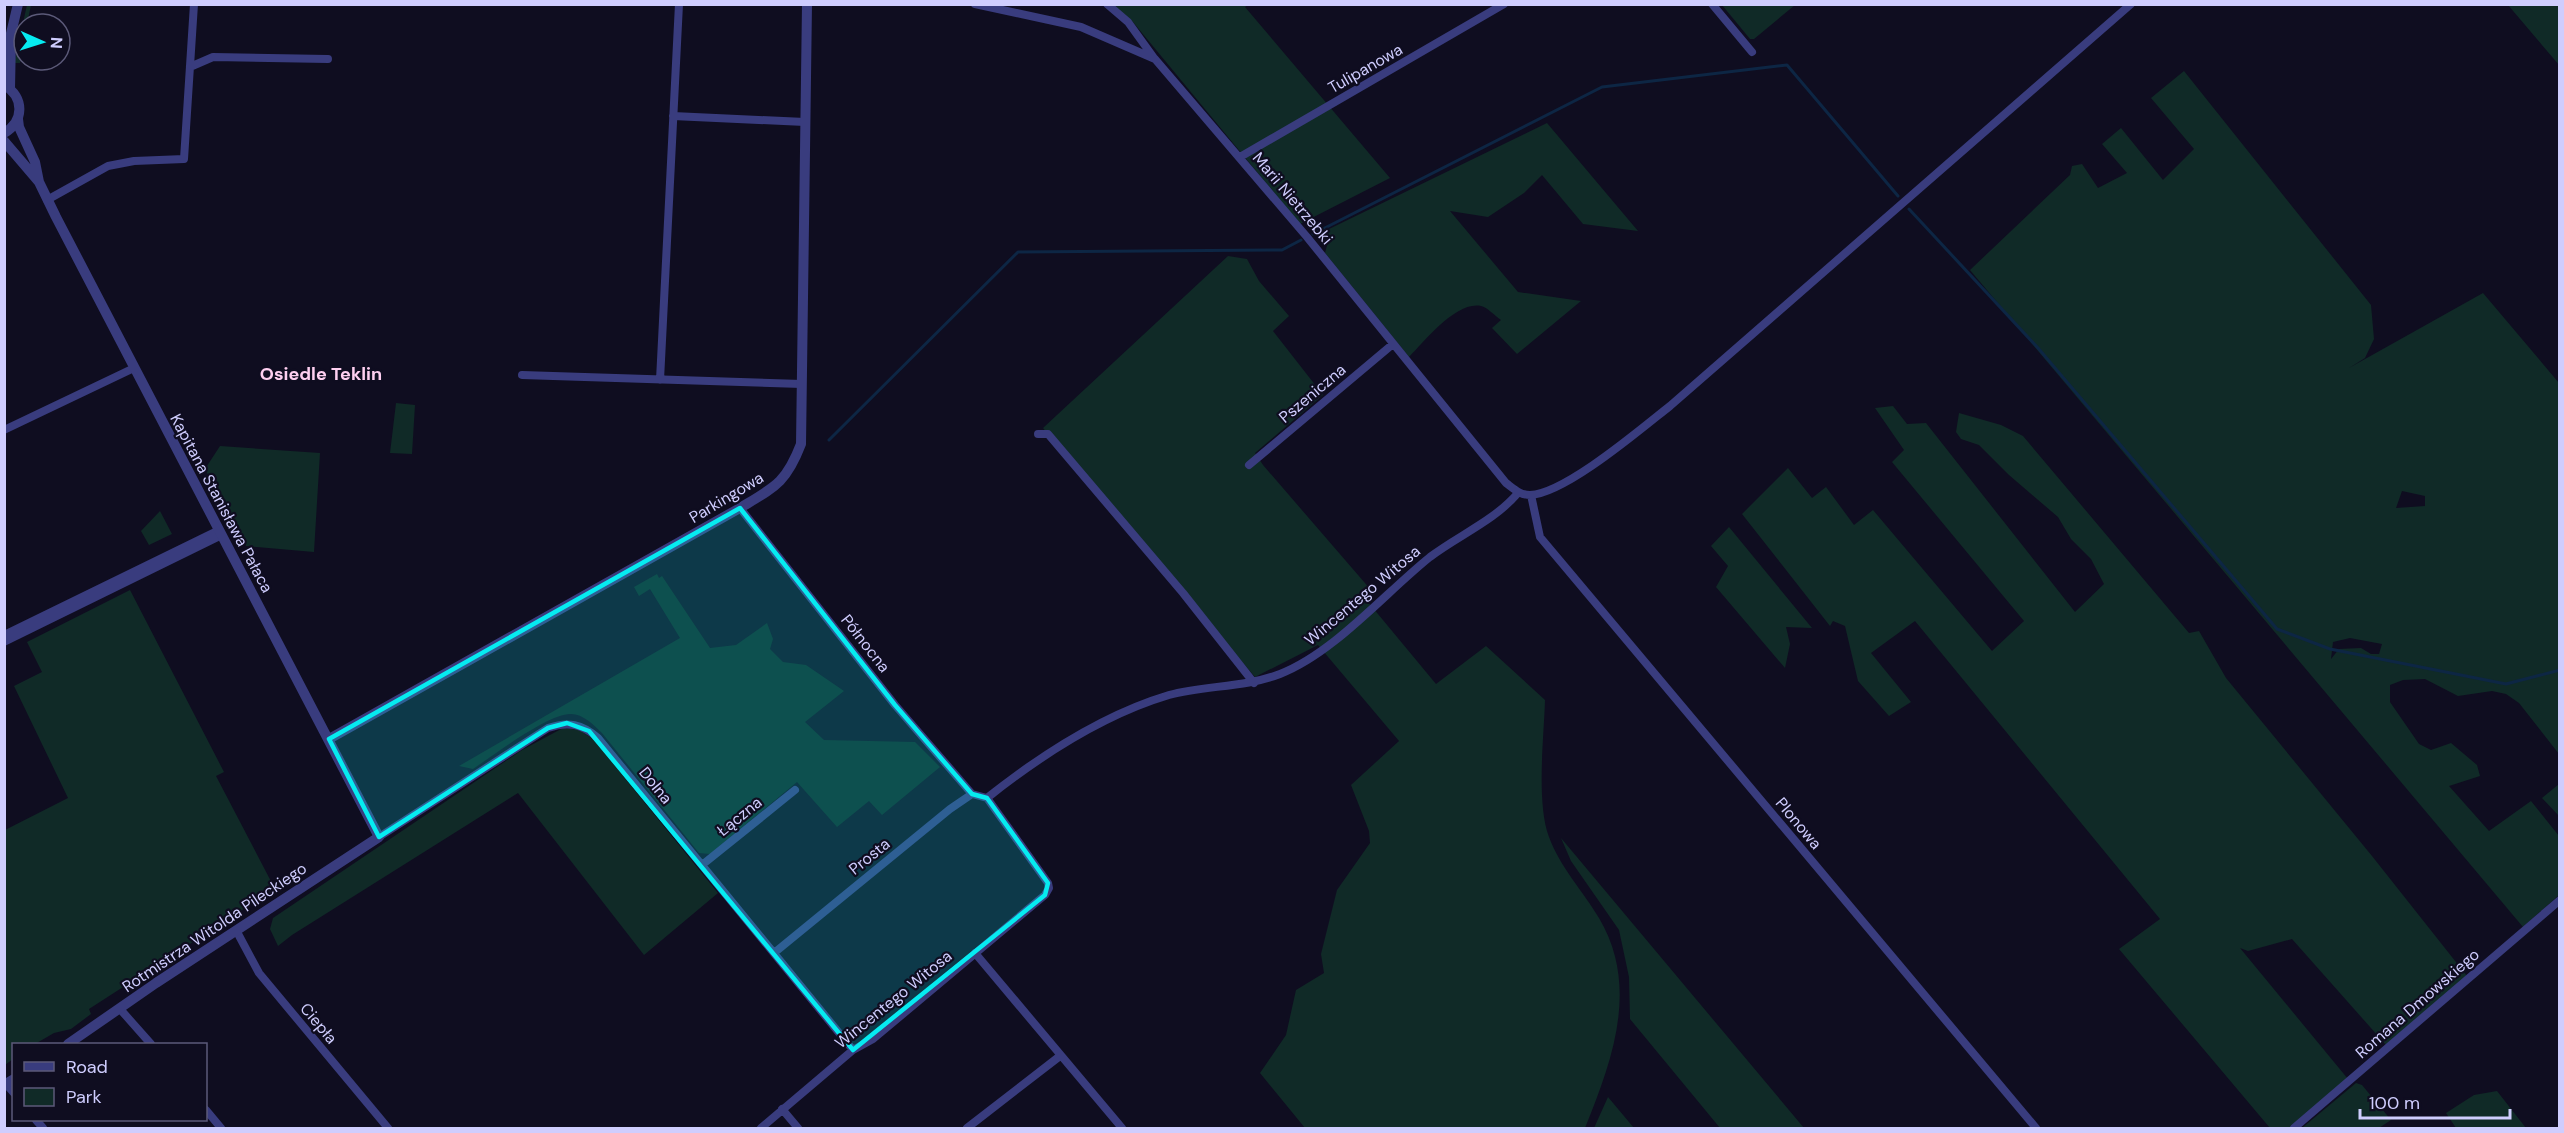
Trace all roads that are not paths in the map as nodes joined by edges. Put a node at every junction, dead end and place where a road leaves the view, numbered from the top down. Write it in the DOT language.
graph roads {
  1 [pos="18,4"];
  2 [pos="194,4"];
  3 [pos="679,4"];
  4 [pos="807,4"];
  5 [pos="975,4"];
  6 [pos="1107,4"];
  7 [pos="1504,4"];
  8 [pos="1712,4"];
  9 [pos="2131,4"];
  10 [pos="11,37"];
  11 [pos="4,52"];
  12 [pos="1752,52"];
  13 [pos="328,59"];
  14 [pos="1155,59"];
  15 [pos="190,68"];
  16 [pos="7,87"];
  17 [pos="673,116"];
  18 [pos="18,119"];
  19 [pos="805,122"];
  20 [pos="4,133"];
  21 [pos="4,141"];
  22 [pos="1240,157"];
  23 [pos="39,182"];
  24 [pos="47,200"];
  25 [pos="1393,344"];
  26 [pos="134,368"];
  27 [pos="522,375"];
  28 [pos="660,380"];
  29 [pos="802,384"];
  30 [pos="4,430"];
  31 [pos="1038,434"];
  32 [pos="1249,465"];
  33 [pos="1518,493"];
  34 [pos="1531,495"];
  35 [pos="740,508"];
  36 [pos="221,532"];
  37 [pos="150,567"];
  38 [pos="4,635"];
  39 [pos="4,642"];
  40 [pos="1254,683"];
  41 [pos="328,739"];
  42 [pos="795,790"];
  43 [pos="972,794"];
  44 [pos="987,798"];
  45 [pos="379,837"];
  46 [pos="702,865"];
  47 [pos="2559,900"];
  48 [pos="236,930"];
  49 [pos="975,952"];
  50 [pos="774,953"];
  51 [pos="120,1009"];
  52 [pos="69,1043"];
  53 [pos="150,1043"];
  54 [pos="853,1050"];
  55 [pos="1060,1056"];
  56 [pos="782,1109"];
  57 [pos="207,1111"];
  58 [pos="221,1128"];
  59 [pos="388,1128"];
  60 [pos="761,1128"];
  61 [pos="798,1128"];
  62 [pos="968,1128"];
  63 [pos="1122,1128"];
  64 [pos="2036,1128"];
  65 [pos="2294,1128"];
  1 -- 10 [label="street"];
  2 -- 15 [label="street"];
  3 -- 17 [label="street"];
  4 -- 19 [label="street, Parkingowa"];
  5 -- 14 [label="street, Marii Nietrzebki"];
  6 -- 14 [label="street"];
  7 -- 22 [label="street, Tulipanowa"];
  8 -- 12 [label="street"];
  9 -- 34 [label="street"];
  10 -- 11 [label="street"];
  10 -- 16 [label="street, Kapitana Stanisława Pałaca"];
  13 -- 15 [label="street"];
  14 -- 22 [label="street, Marii Nietrzebki"];
  15 -- 24 [label="street"];
  16 -- 18 [label="street, Kapitana Stanisława Pałaca"];
  17 -- 19 [label="street"];
  17 -- 28 [label="street"];
  18 -- 20 [label="street"];
  18 -- 23 [label="street, Kapitana Stanisława Pałaca"];
  19 -- 29 [label="street, Parkingowa"];
  21 -- 23 [label="street, Kapitana Stanisława Pałaca"];
  22 -- 25 [label="street, Marii Nietrzebki"];
  23 -- 24 [label="street, Kapitana Stanisława Pałaca"];
  24 -- 26 [label="street, Kapitana Stanisława Pałaca"];
  25 -- 32 [label="street, Pszeniczna"];
  25 -- 33 [label="street, Marii Nietrzebki"];
  26 -- 30 [label="street"];
  26 -- 36 [label="street, Kapitana Stanisława Pałaca"];
  27 -- 28 [label="street"];
  28 -- 29 [label="street"];
  29 -- 35 [label="street, Parkingowa"];
  31 -- 40 [label="street"];
  33 -- 34 [label="street"];
  33 -- 40 [label="street, Wincentego Witosa"];
  34 -- 64 [label="street, Plonowa"];
  35 -- 41 [label="street, Parkingowa"];
  35 -- 43 [label="street, Północna"];
  36 -- 37 [label="street"];
  36 -- 41 [label="street, Kapitana Stanisława Pałaca"];
  37 -- 38 [label="street"];
  37 -- 39 [label="street"];
  40 -- 44 [label="street, Wincentego Witosa"];
  41 -- 45 [label="street, Kapitana Stanisława Pałaca"];
  42 -- 46 [label="street, Łączna"];
  43 -- 44 [label="street"];
  43 -- 50 [label="street, Prosta"];
  44 -- 49 [label="street, Wincentego Witosa"];
  45 -- 46 [label="street, Dolna"];
  45 -- 48 [label="street, Rotmistrza Witolda Pileckiego"];
  46 -- 50 [label="street, Dolna"];
  47 -- 65 [label="street, Romana Dmowskiego"];
  48 -- 51 [label="street, Rotmistrza Witolda Pileckiego"];
  48 -- 59 [label="street, Ciepła"];
  49 -- 54 [label="street, Wincentego Witosa"];
  49 -- 55 [label="street"];
  50 -- 54 [label="street, Dolna"];
  51 -- 52 [label="street, Rotmistrza Witolda Pileckiego"];
  51 -- 53 [label="street"];
  54 -- 56 [label="street, Wincentego Witosa"];
  55 -- 62 [label="street"];
  55 -- 63 [label="street"];
  56 -- 60 [label="street, Wincentego Witosa"];
  56 -- 61 [label="street"];
  57 -- 58 [label="street"];
}
